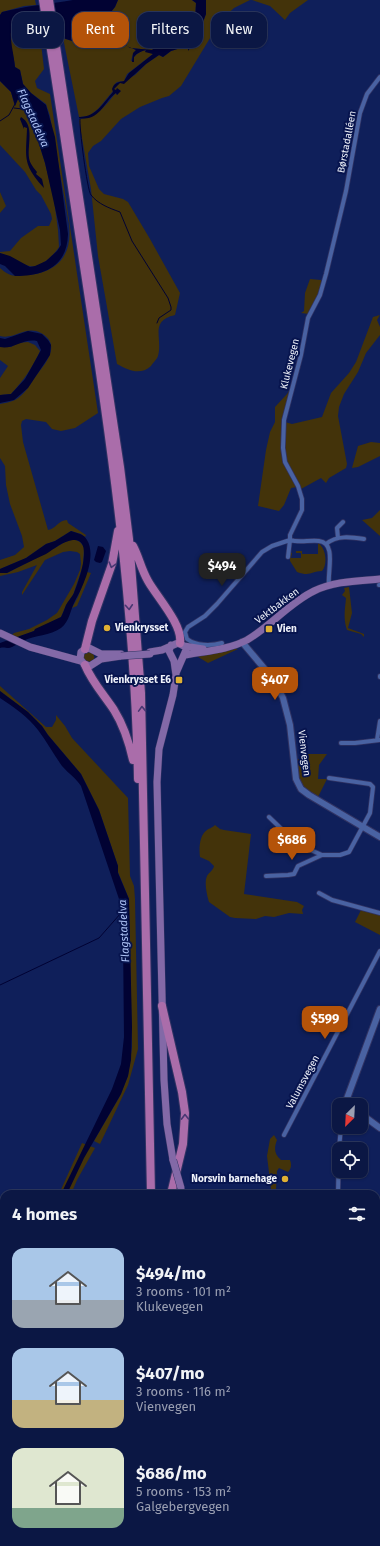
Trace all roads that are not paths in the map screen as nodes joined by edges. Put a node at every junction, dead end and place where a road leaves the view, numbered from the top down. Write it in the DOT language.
graph roads {
  1 [pos="43,0"];
  2 [pos="49,0"];
  3 [pos="46,12"];
  4 [pos="49,12"];
  5 [pos="53,48"];
  6 [pos="53,48"];
  7 [pos="380,77"];
  8 [pos="346,191"];
  9 [pos="119,512"];
  10 [pos="343,522"];
  11 [pos="338,538"];
  12 [pos="129,539"];
  13 [pos="364,539"];
  14 [pos="290,540"];
  15 [pos="326,544"];
  16 [pos="288,557"];
  17 [pos="380,583"];
  18 [pos="329,586"];
  19 [pos="0,633"];
  20 [pos="242,642"];
  21 [pos="222,644"];
  22 [pos="179,645"];
  23 [pos="212,650"];
  24 [pos="83,651"];
  25 [pos="96,652"];
  26 [pos="150,653"];
  27 [pos="121,655"];
  28 [pos="64,656"];
  29 [pos="172,656"];
  30 [pos="183,656"];
  31 [pos="96,661"];
  32 [pos="83,663"];
  33 [pos="176,675"];
  34 [pos="380,721"];
  35 [pos="379,740"];
  36 [pos="341,743"];
  37 [pos="138,772"];
  38 [pos="329,778"];
  39 [pos="269,817"];
  40 [pos="363,827"];
  41 [pos="380,837"];
  42 [pos="322,855"];
  43 [pos="294,874"];
  44 [pos="266,876"];
  45 [pos="299,876"];
  46 [pos="319,893"];
  47 [pos="380,913"];
  48 [pos="380,952"];
  49 [pos="162,1006"];
  50 [pos="380,1009"];
  51 [pos="349,1098"];
  52 [pos="368,1119"];
  53 [pos="380,1128"];
  54 [pos="284,1135"];
  55 [pos="338,1178"];
  56 [pos="146,1190"];
  57 [pos="151,1190"];
  58 [pos="172,1190"];
  59 [pos="182,1190"];
  60 [pos="338,1190"];
  1 -- 3 [label="highway"];
  2 -- 4 [label="highway"];
  5 -- 9 [label="highway"];
  6 -- 12 [label="highway"];
  7 -- 8 [label="street, Børstadalléen"];
  8 -- 14 [label="street, Klukevegen"];
  9 -- 24 [label="highway, one-way"];
  9 -- 37 [label="highway, one-way"];
  10 -- 11 [label="street"];
  11 -- 13 [label="street"];
  11 -- 15 [label="street"];
  12 -- 22 [label="highway"];
  57 -- 12 [label="highway, one-way"];
  14 -- 15 [label="street"];
  14 -- 16 [label="street, Klukevegen"];
  14 -- 21 [label="street"];
  15 -- 18 [label="street"];
  17 -- 18 [label="main road, Vektbakken"];
  18 -- 20 [label="main road, Vektbakken"];
  19 -- 28 [label="main road"];
  20 -- 23 [label="main road, Vektbakken"];
  20 -- 40 [label="main road, Vienvegen"];
  22 -- 23 [label="main road, Vektbakken"];
  22 -- 26 [label="main road"];
  22 -- 29 [label="main road"];
  22 -- 30 [label="main road"];
  23 -- 30 [label="main road, Vektbakken"];
  24 -- 25 [label="main road"];
  24 -- 28 [label="main road"];
  24 -- 32 [label="main road"];
  25 -- 27 [label="main road"];
  25 -- 31 [label="main road"];
  26 -- 27 [label="main road, bridge"];
  26 -- 29 [label="main road"];
  27 -- 31 [label="main road"];
  28 -- 32 [label="main road"];
  29 -- 30 [label="main road"];
  29 -- 33 [label="main road"];
  30 -- 33 [label="main road"];
  31 -- 32 [label="main road"];
  32 -- 37 [label="highway"];
  33 -- 49 [label="main road"];
  34 -- 35 [label="street"];
  35 -- 36 [label="street"];
  37 -- 56 [label="highway"];
  38 -- 40 [label="street"];
  39 -- 42 [label="street"];
  40 -- 41 [label="main road, Vienvegen"];
  40 -- 42 [label="street"];
  42 -- 43 [label="street"];
  43 -- 44 [label="street"];
  43 -- 45 [label="street"];
  46 -- 47 [label="street"];
  48 -- 54 [label="street, Valumsvegen"];
  58 -- 49 [label="highway, one-way"];
  49 -- 59 [label="main road, bridge"];
  50 -- 51 [label="main road"];
  52 -- 53 [label="main road"];
  55 -- 60 [label="street"];
}
